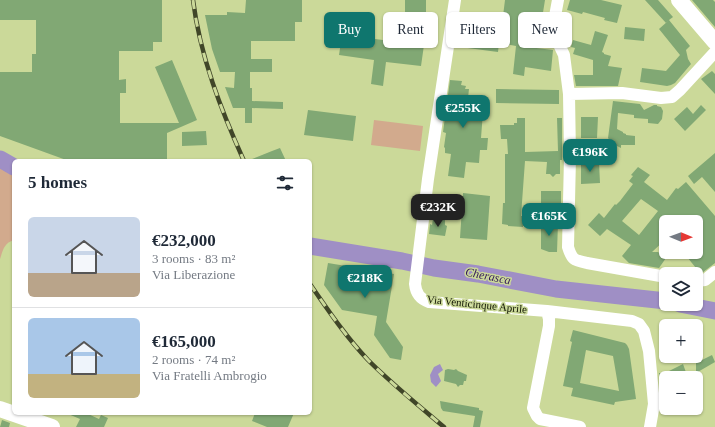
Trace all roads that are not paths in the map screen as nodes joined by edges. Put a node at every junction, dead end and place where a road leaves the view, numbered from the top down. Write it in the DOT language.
graph roads {
  1 [pos="455,0"];
  2 [pos="558,0"];
  3 [pos="680,0"];
  4 [pos="715,42"];
  5 [pos="715,52"];
  6 [pos="569,94"];
  7 [pos="715,272"];
  8 [pos="659,276"];
  9 [pos="703,279"];
  10 [pos="547,312"];
  11 [pos="0,409"];
  12 [pos="12,413"];
  13 [pos="17,415"];
  14 [pos="52,427"];
  15 [pos="580,427"];
  16 [pos="650,427"];
  1 -- 10 [label="street, Via Venticinque Aprile"];
  2 -- 6 [label="street"];
  3 -- 4 [label="main road"];
  5 -- 6 [label="street"];
  6 -- 8 [label="street"];
  7 -- 9 [label="street"];
  10 -- 15 [label="street"];
  10 -- 16 [label="street, Via Venticinque Aprile"];
  11 -- 12 [label="main road"];
  13 -- 14 [label="main road"];
}
